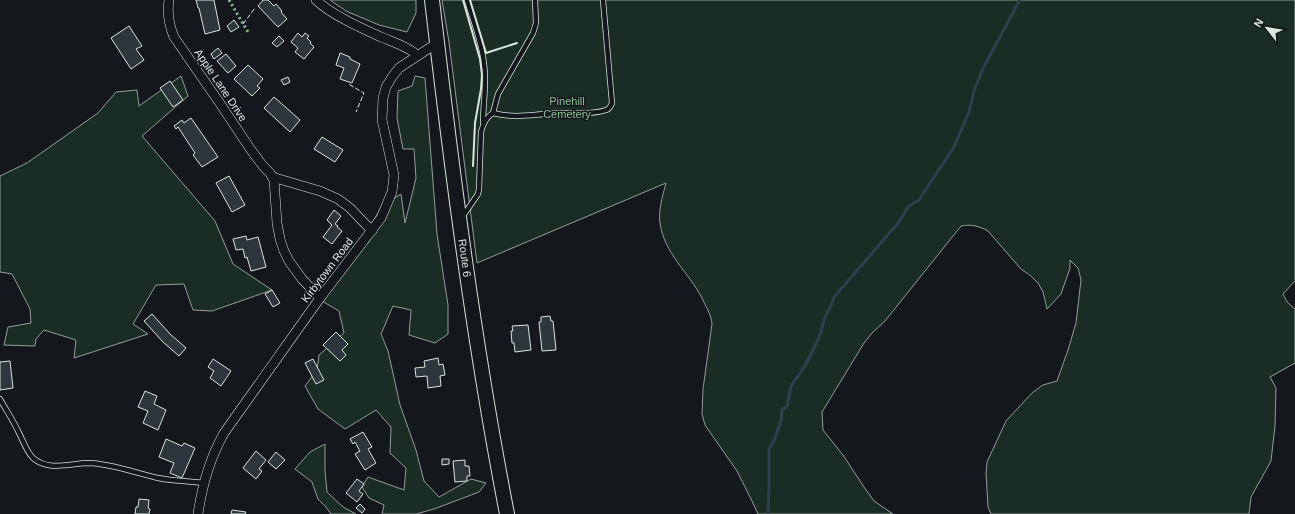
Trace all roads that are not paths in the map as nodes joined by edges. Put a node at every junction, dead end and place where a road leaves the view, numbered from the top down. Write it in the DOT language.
graph roads {
  1 [pos="169,0"];
  2 [pos="316,0"];
  3 [pos="432,0"];
  4 [pos="467,0"];
  5 [pos="535,0"];
  6 [pos="603,0"];
  7 [pos="437,43"];
  8 [pos="417,55"];
  9 [pos="492,113"];
  10 [pos="482,125"];
  11 [pos="272,177"];
  12 [pos="460,220"];
  13 [pos="372,231"];
  14 [pos="320,298"];
  15 [pos="0,399"];
  16 [pos="204,483"];
  17 [pos="198,514"];
  18 [pos="507,514"];
  1 -- 11 [label="street, Apple Lane Drive"];
  2 -- 8 [label="street"];
  3 -- 7 [label="main road, Route 6"];
  4 -- 10 [label="lane"];
  5 -- 9 [label="lane"];
  6 -- 9 [label="lane"];
  7 -- 8 [label="street, Kirbytown Road"];
  7 -- 12 [label="main road, Route 6"];
  8 -- 13 [label="street, Kirbytown Road"];
  9 -- 10 [label="lane"];
  10 -- 12 [label="lane"];
  11 -- 13 [label="street"];
  11 -- 14 [label="street, Apple Lane Drive"];
  12 -- 18 [label="main road, Route 6"];
  13 -- 14 [label="street, Kirbytown Road"];
  14 -- 16 [label="street, Kirbytown Road"];
  15 -- 16 [label="lane"];
  16 -- 17 [label="street, Kirbytown Road"];
}
